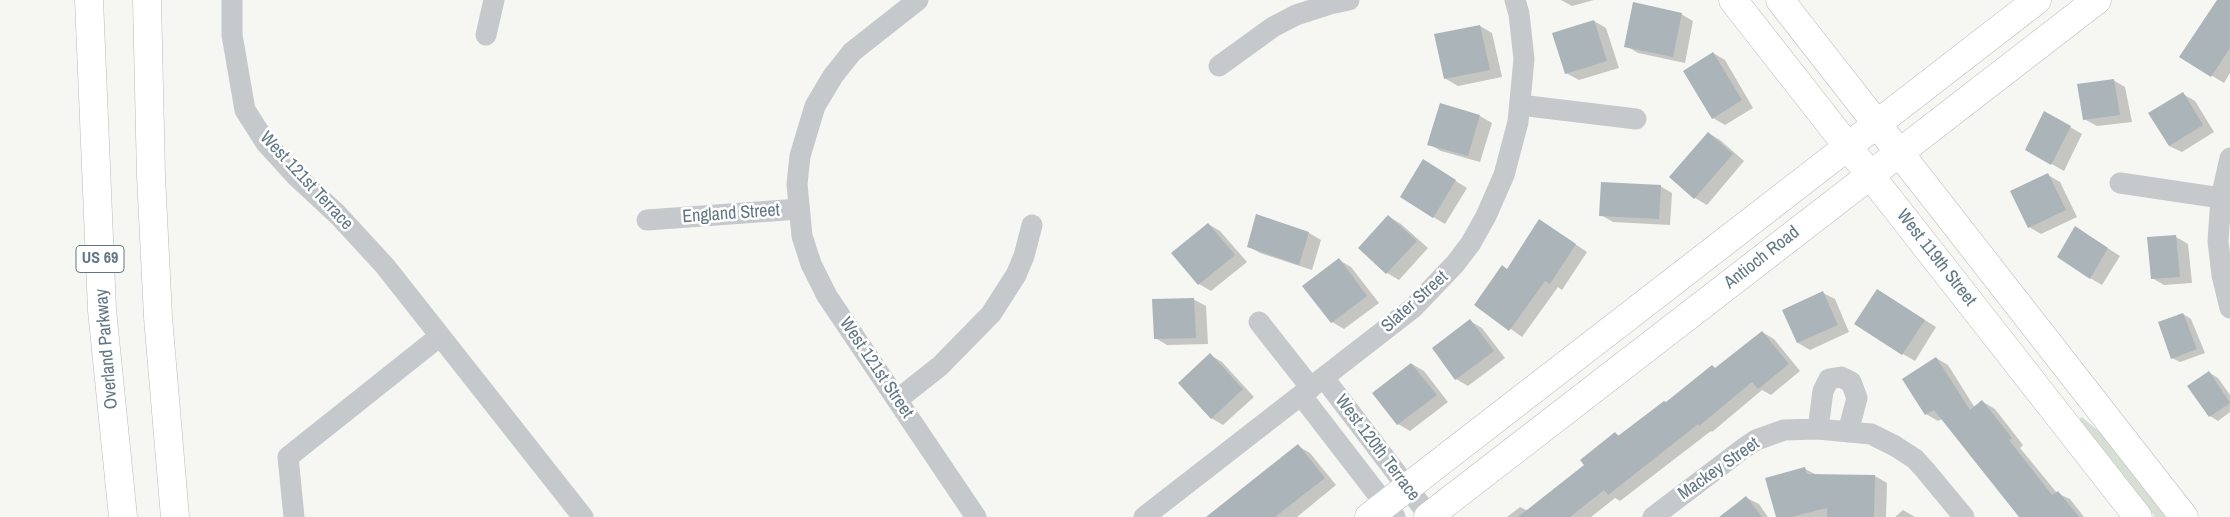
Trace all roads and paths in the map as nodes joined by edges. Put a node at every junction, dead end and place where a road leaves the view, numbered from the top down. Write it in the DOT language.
graph roads {
  1 [pos="89,0"];
  2 [pos="147,0"];
  3 [pos="232,0"];
  4 [pos="494,0"];
  5 [pos="918,0"];
  6 [pos="1349,0"];
  7 [pos="1514,0"];
  8 [pos="1733,0"];
  9 [pos="1780,0"];
  10 [pos="2038,0"];
  11 [pos="2097,0"];
  12 [pos="486,36"];
  13 [pos="1219,66"];
  14 [pos="1520,105"];
  15 [pos="1636,119"];
  16 [pos="1876,124"];
  17 [pos="1848,146"];
  18 [pos="1899,152"];
  19 [pos="2230,158"];
  20 [pos="1870,174"];
  21 [pos="2120,183"];
  22 [pos="2221,198"];
  23 [pos="799,209"];
  24 [pos="647,220"];
  25 [pos="1032,226"];
  26 [pos="2230,308"];
  27 [pos="1258,322"];
  28 [pos="440,336"];
  29 [pos="1312,387"];
  30 [pos="897,400"];
  31 [pos="1818,429"];
  32 [pos="1848,432"];
  33 [pos="1407,487"];
  34 [pos="1383,513"];
  35 [pos="123,517"];
  36 [pos="175,517"];
  37 [pos="294,517"];
  38 [pos="582,517"];
  39 [pos="976,517"];
  40 [pos="1144,517"];
  41 [pos="1429,517"];
  42 [pos="1653,517"];
  43 [pos="1964,517"];
  44 [pos="2138,517"];
  45 [pos="2184,517"];
  1 -- 35 [label="main road, Overland Parkway / US 69"];
  2 -- 36 [label="main road"];
  3 -- 28 [label="street, West 121st Terrace"];
  4 -- 12 [label="street"];
  5 -- 23 [label="street, England Street"];
  6 -- 13 [label="street"];
  7 -- 14 [label="street, Slater Street"];
  8 -- 17 [label="main road, West 119th Street"];
  9 -- 16 [label="main road, West 119th Street"];
  10 -- 16 [label="main road, Antioch Road"];
  11 -- 18 [label="main road, Antioch Road"];
  14 -- 15 [label="street"];
  14 -- 29 [label="street, Slater Street"];
  16 -- 17 [label="main road, Antioch Road"];
  16 -- 18 [label="main road, West 119th Street"];
  17 -- 20 [label="main road, West 119th Street"];
  17 -- 33 [label="main road, Antioch Road"];
  18 -- 20 [label="main road, Antioch Road"];
  18 -- 45 [label="main road, West 119th Street"];
  19 -- 22 [label="street"];
  20 -- 41 [label="main road, Antioch Road"];
  20 -- 44 [label="main road, West 119th Street"];
  21 -- 22 [label="street"];
  22 -- 26 [label="street"];
  23 -- 24 [label="street, England Street"];
  23 -- 30 [label="street, West 121st Street"];
  25 -- 30 [label="street"];
  27 -- 29 [label="street, West 120th Terrace"];
  28 -- 37 [label="street"];
  28 -- 38 [label="street, West 121st Terrace"];
  29 -- 33 [label="street, West 120th Terrace"];
  29 -- 34 [label="street, West 120th Terrace"];
  29 -- 40 [label="street, Slater Street"];
  30 -- 39 [label="street, West 121st Street"];
  31 -- 32 [label="street, Mackey Street"];
  31 -- 32 [label="street"];
  31 -- 42 [label="street, Mackey Street"];
  32 -- 43 [label="street, Mackey Street"];
  33 -- 34 [label="main road, Antioch Road"];
  33 -- 41 [label="street, West 120th Terrace"];
}
